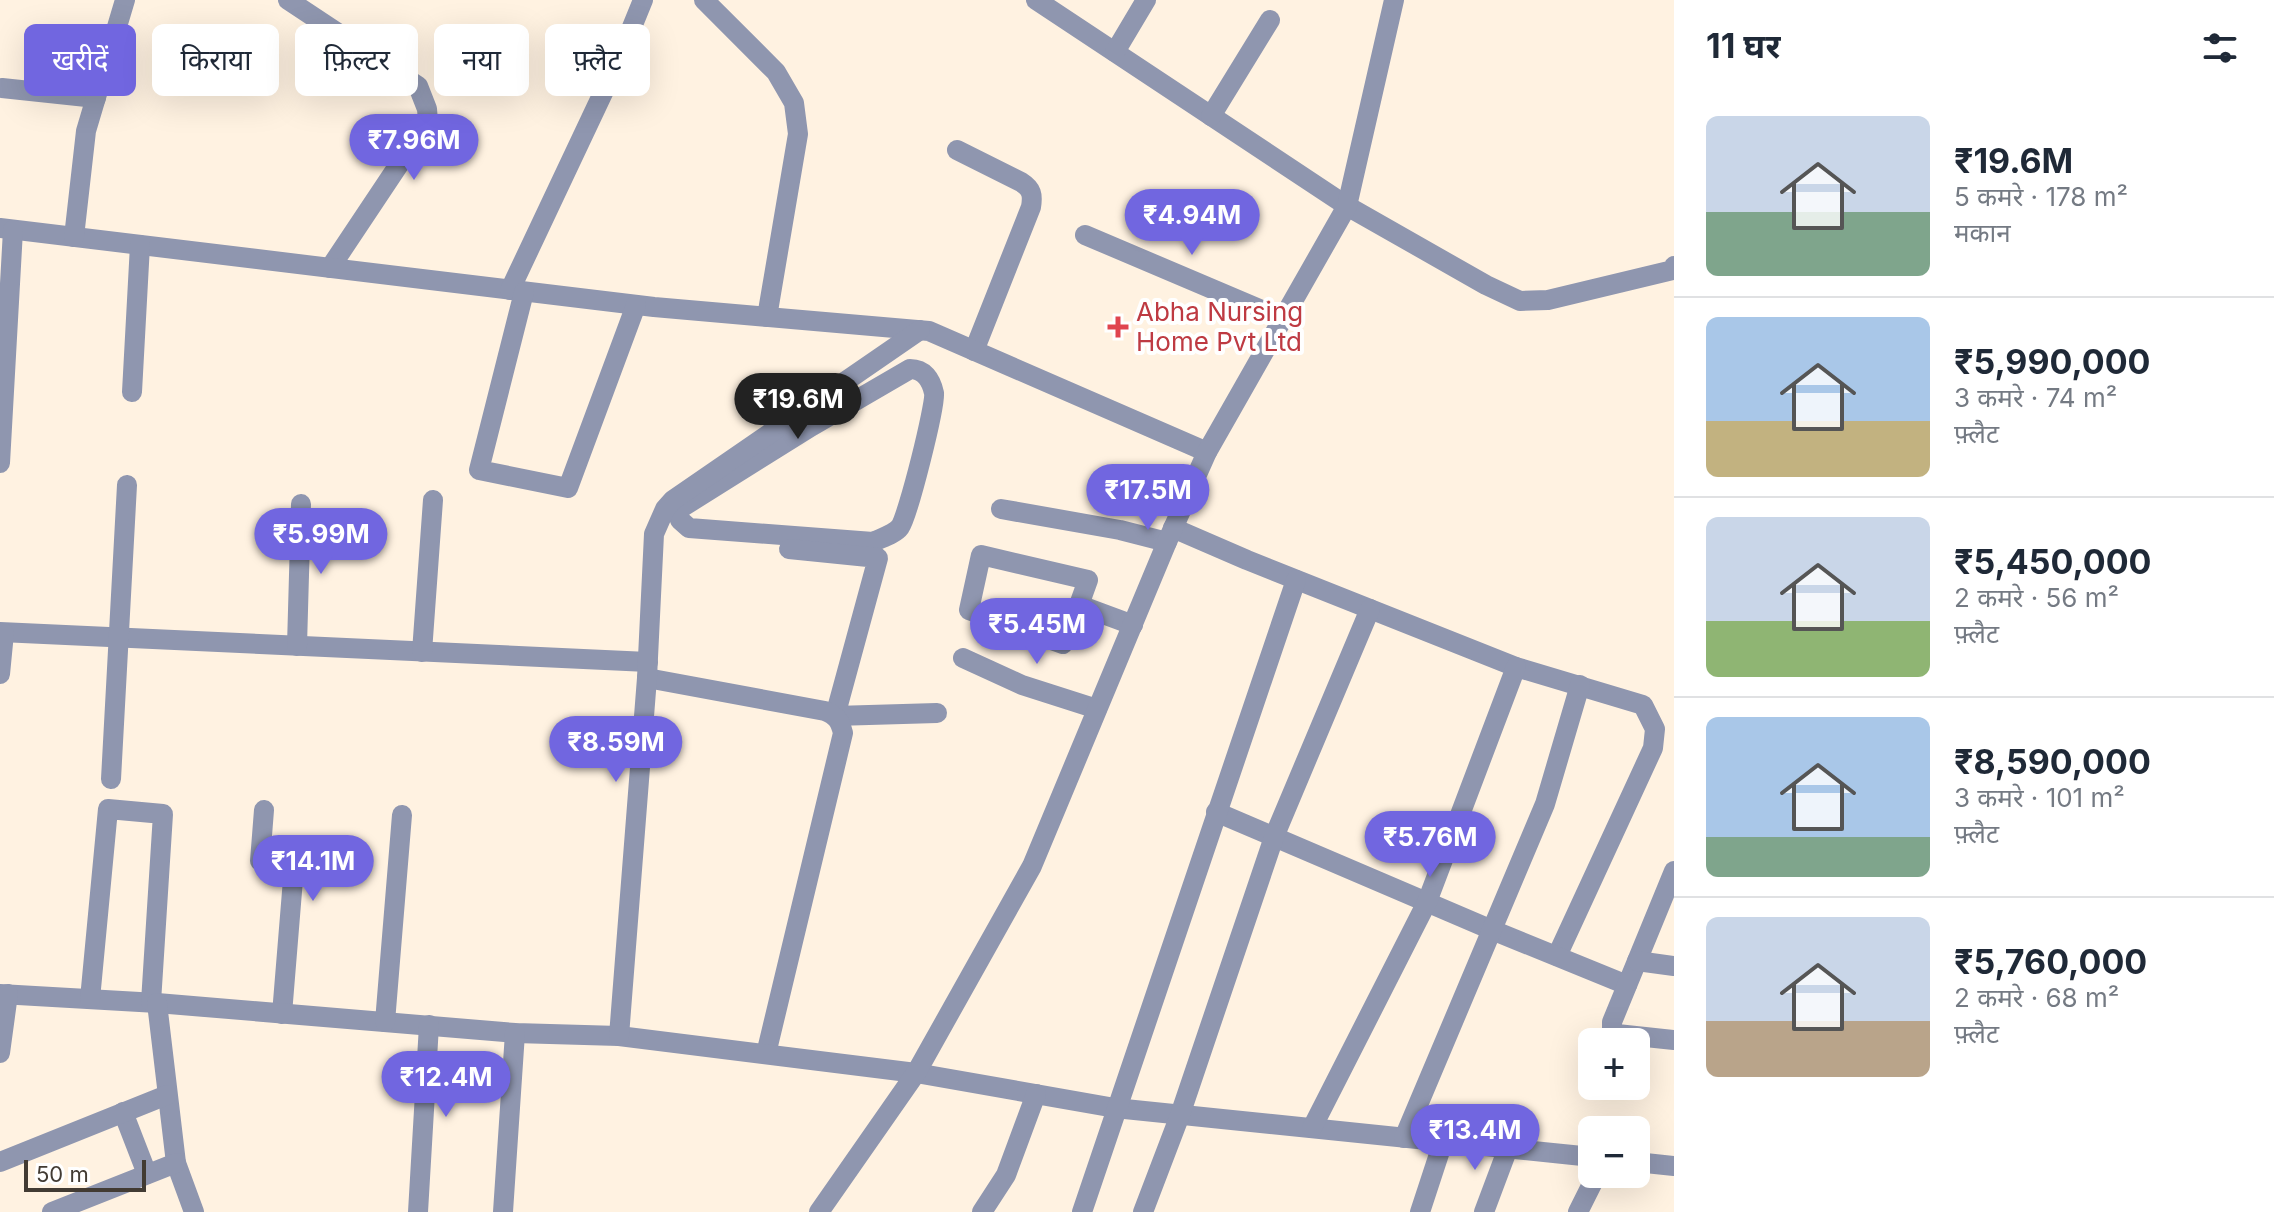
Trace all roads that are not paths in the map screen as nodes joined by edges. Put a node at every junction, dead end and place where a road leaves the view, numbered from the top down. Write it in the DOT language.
graph roads {
  1 [pos="125,0"];
  2 [pos="288,0"];
  3 [pos="643,0"];
  4 [pos="704,0"];
  5 [pos="1036,0"];
  6 [pos="1146,0"];
  7 [pos="1394,0"];
  8 [pos="1061,7"];
  9 [pos="1270,20"];
  10 [pos="1115,52"];
  11 [pos="2,88"];
  12 [pos="96,98"];
  13 [pos="1211,116"];
  14 [pos="957,150"];
  15 [pos="1347,206"];
  16 [pos="6,229"];
  17 [pos="1085,235"];
  18 [pos="74,237"];
  19 [pos="140,245"];
  20 [pos="330,268"];
  21 [pos="1674,268"];
  22 [pos="517,291"];
  23 [pos="636,305"];
  24 [pos="767,317"];
  25 [pos="1283,319"];
  26 [pos="920,330"];
  27 [pos="974,351"];
  28 [pos="132,392"];
  29 [pos="788,432"];
  30 [pos="1207,452"];
  31 [pos="0,463"];
  32 [pos="127,485"];
  33 [pos="433,500"];
  34 [pos="301,504"];
  35 [pos="1001,509"];
  36 [pos="654,534"];
  37 [pos="1170,535"];
  38 [pos="1296,580"];
  39 [pos="1079,605"];
  40 [pos="1370,609"];
  41 [pos="1133,625"];
  42 [pos="2,632"];
  43 [pos="120,638"];
  44 [pos="297,646"];
  45 [pos="422,652"];
  46 [pos="963,658"];
  47 [pos="1516,667"];
  48 [pos="647,670"];
  49 [pos="0,674"];
  50 [pos="1580,685"];
  51 [pos="1097,709"];
  52 [pos="937,713"];
  53 [pos="835,716"];
  54 [pos="111,779"];
  55 [pos="264,810"];
  56 [pos="1216,812"];
  57 [pos="402,815"];
  58 [pos="1274,837"];
  59 [pos="1674,871"];
  60 [pos="1427,902"];
  61 [pos="1492,930"];
  62 [pos="1557,956"];
  63 [pos="1637,961"];
  64 [pos="1674,966"];
  65 [pos="1627,985"];
  66 [pos="4,994"];
  67 [pos="90,999"];
  68 [pos="154,1002"];
  69 [pos="282,1014"];
  70 [pos="385,1022"];
  71 [pos="429,1025"];
  72 [pos="515,1033"];
  73 [pos="619,1036"];
  74 [pos="1674,1040"];
  75 [pos="0,1053"];
  76 [pos="766,1054"];
  77 [pos="916,1073"];
  78 [pos="1036,1094"];
  79 [pos="167,1095"];
  80 [pos="1115,1108"];
  81 [pos="123,1112"];
  82 [pos="1180,1115"];
  83 [pos="1312,1128"];
  84 [pos="1404,1138"];
  85 [pos="1443,1142"];
  86 [pos="1508,1148"];
  87 [pos="1578,1156"];
  88 [pos="0,1162"];
  89 [pos="176,1163"];
  90 [pos="1650,1163"];
  91 [pos="1674,1166"];
  92 [pos="147,1174"];
  93 [pos="1590,1188"];
  94 [pos="52,1212"];
  95 [pos="194,1212"];
  96 [pos="418,1212"];
  97 [pos="503,1212"];
  98 [pos="819,1212"];
  99 [pos="982,1212"];
  100 [pos="1082,1212"];
  101 [pos="1143,1212"];
  102 [pos="1420,1212"];
  103 [pos="1484,1212"];
  104 [pos="1578,1212"];
  1 -- 12 [label="street"];
  2 -- 20 [label="street"];
  3 -- 22 [label="street"];
  4 -- 24 [label="street"];
  5 -- 8 [label="street"];
  6 -- 10 [label="street"];
  7 -- 15 [label="street"];
  8 -- 10 [label="street"];
  9 -- 13 [label="street"];
  10 -- 13 [label="street"];
  11 -- 12 [label="street"];
  12 -- 18 [label="street"];
  13 -- 15 [label="street"];
  14 -- 27 [label="street"];
  15 -- 21 [label="street"];
  15 -- 25 [label="street"];
  16 -- 18 [label="street"];
  16 -- 31 [label="street"];
  17 -- 25 [label="street"];
  18 -- 19 [label="street"];
  19 -- 20 [label="street"];
  19 -- 28 [label="street"];
  20 -- 22 [label="street"];
  22 -- 23 [label="street"];
  22 -- 23 [label="street"];
  23 -- 24 [label="street"];
  24 -- 26 [label="street"];
  25 -- 30 [label="street"];
  26 -- 27 [label="street"];
  26 -- 29 [label="street"];
  27 -- 30 [label="street"];
  29 -- 29 [label="street"];
  29 -- 36 [label="street"];
  30 -- 37 [label="street"];
  32 -- 43 [label="street"];
  33 -- 45 [label="street"];
  34 -- 44 [label="street"];
  35 -- 37 [label="street"];
  36 -- 48 [label="street"];
  36 -- 53 [label="street"];
  37 -- 38 [label="street"];
  37 -- 41 [label="street"];
  38 -- 40 [label="street"];
  38 -- 56 [label="street"];
  39 -- 39 [label="street"];
  39 -- 41 [label="street"];
  40 -- 47 [label="street"];
  40 -- 58 [label="street"];
  41 -- 51 [label="street"];
  42 -- 43 [label="street"];
  42 -- 49 [label="street"];
  43 -- 44 [label="street"];
  43 -- 54 [label="street"];
  44 -- 45 [label="street"];
  45 -- 48 [label="street"];
  46 -- 51 [label="street"];
  47 -- 50 [label="street"];
  47 -- 60 [label="street"];
  48 -- 53 [label="street"];
  48 -- 73 [label="street"];
  50 -- 61 [label="street"];
  50 -- 62 [label="street"];
  51 -- 77 [label="street"];
  52 -- 53 [label="street"];
  53 -- 76 [label="street"];
  55 -- 69 [label="street"];
  56 -- 58 [label="street"];
  56 -- 80 [label="street"];
  57 -- 70 [label="street"];
  58 -- 60 [label="street"];
  58 -- 82 [label="street"];
  59 -- 63 [label="street"];
  60 -- 61 [label="street"];
  60 -- 83 [label="street"];
  61 -- 62 [label="street"];
  61 -- 84 [label="street"];
  62 -- 65 [label="street"];
  63 -- 64 [label="street"];
  63 -- 65 [label="street"];
  65 -- 74 [label="street"];
  66 -- 67 [label="street"];
  66 -- 75 [label="street"];
  67 -- 68 [label="street"];
  67 -- 68 [label="street"];
  68 -- 69 [label="street"];
  68 -- 79 [label="street"];
  69 -- 70 [label="street"];
  70 -- 71 [label="street"];
  71 -- 72 [label="street"];
  71 -- 96 [label="street"];
  72 -- 73 [label="street"];
  72 -- 97 [label="street"];
  73 -- 76 [label="street"];
  76 -- 77 [label="street"];
  77 -- 78 [label="street"];
  77 -- 98 [label="street"];
  78 -- 80 [label="street"];
  78 -- 99 [label="street"];
  79 -- 81 [label="street"];
  79 -- 89 [label="street"];
  80 -- 82 [label="street"];
  80 -- 100 [label="street"];
  81 -- 88 [label="street"];
  81 -- 92 [label="street"];
  82 -- 83 [label="street"];
  82 -- 101 [label="street"];
  83 -- 84 [label="street"];
  84 -- 85 [label="street"];
  85 -- 86 [label="street"];
  85 -- 102 [label="street"];
  86 -- 87 [label="street"];
  86 -- 103 [label="street"];
  89 -- 92 [label="street"];
  89 -- 95 [label="street"];
  90 -- 91 [label="street"];
  92 -- 94 [label="street"];
  93 -- 104 [label="street"];
}
